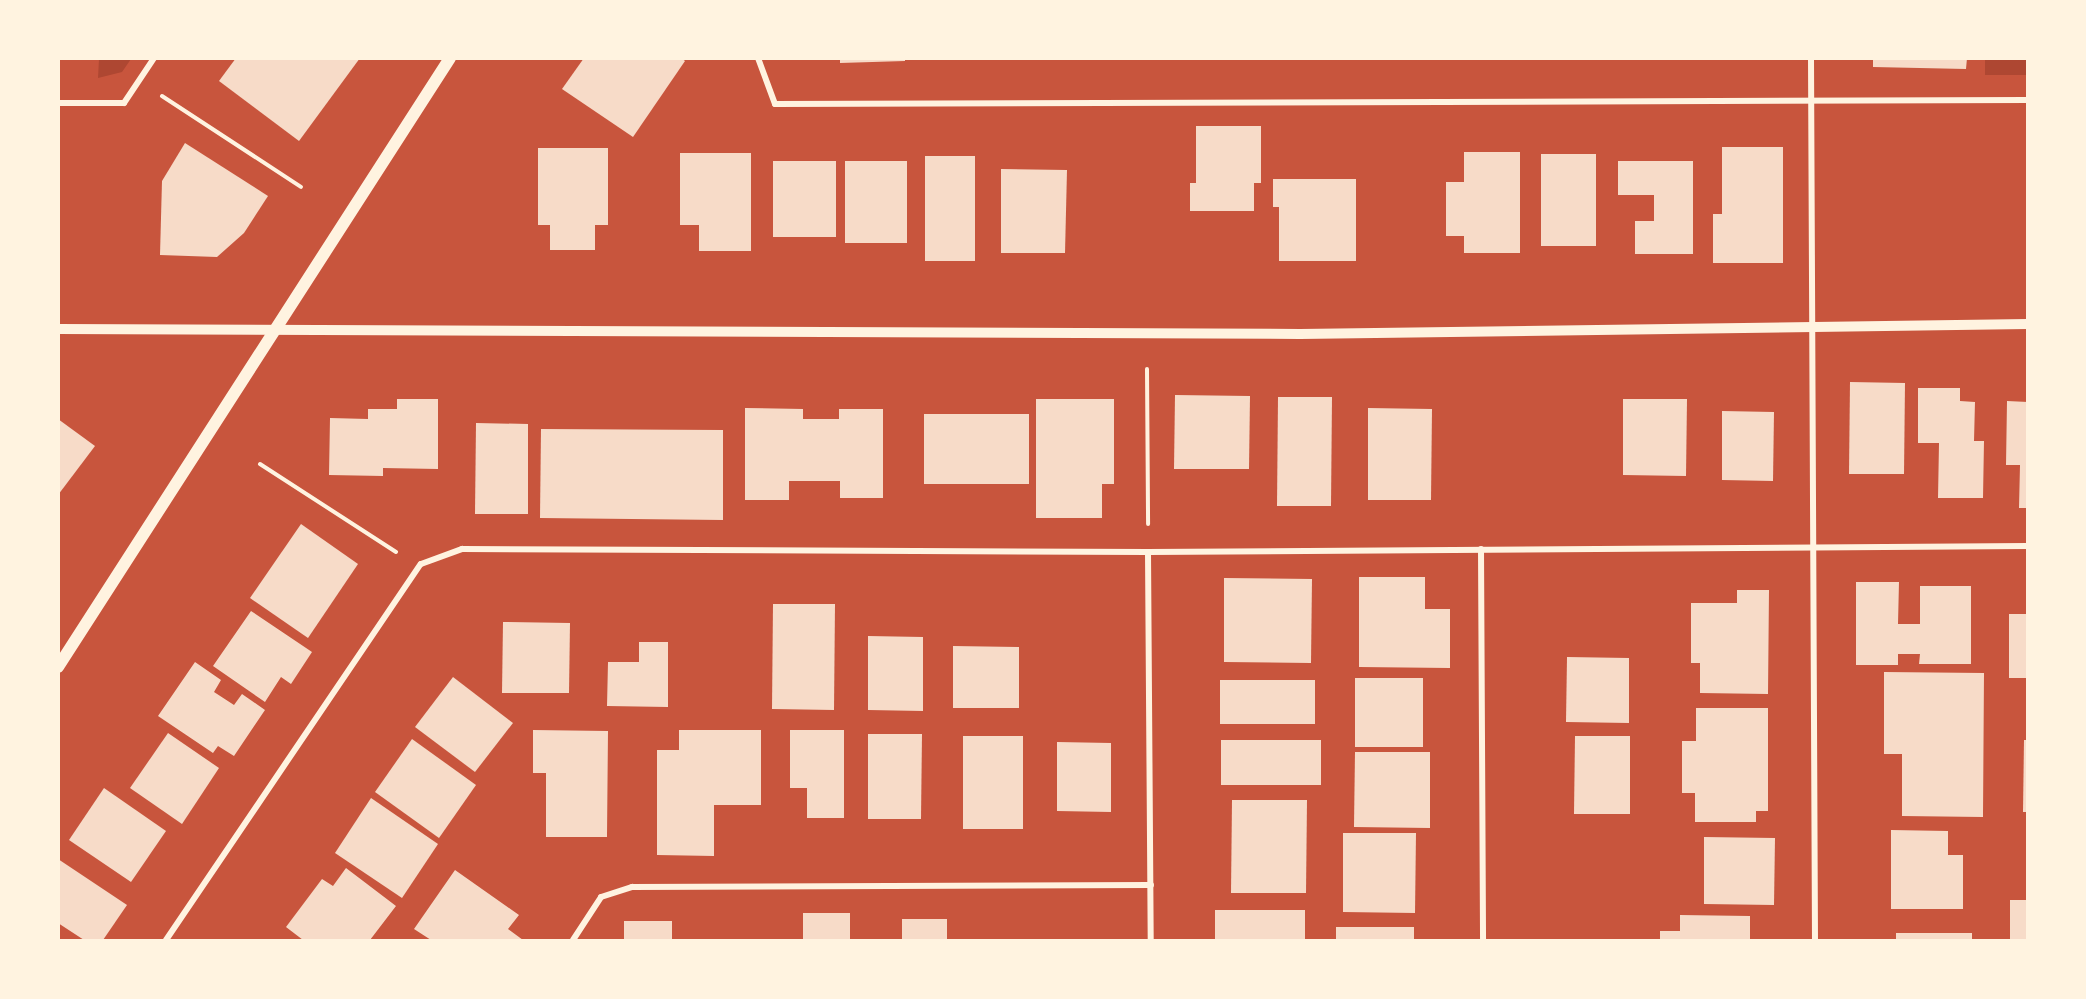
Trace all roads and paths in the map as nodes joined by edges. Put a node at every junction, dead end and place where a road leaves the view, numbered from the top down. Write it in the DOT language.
graph roads {
  1 [pos="154,58"];
  2 [pos="450,58"];
  3 [pos="758,58"];
  4 [pos="1811,58"];
  5 [pos="139,81"];
  6 [pos="1811,100"];
  7 [pos="2028,100"];
  8 [pos="58,103"];
  9 [pos="301,187"];
  10 [pos="2028,324"];
  11 [pos="1814,325"];
  12 [pos="58,329"];
  13 [pos="275,329"];
  14 [pos="1147,369"];
  15 [pos="260,464"];
  16 [pos="2028,546"];
  17 [pos="1816,548"];
  18 [pos="1481,549"];
  19 [pos="1149,552"];
  20 [pos="419,567"];
  21 [pos="58,667"];
  22 [pos="1151,885"];
  23 [pos="166,940"];
  24 [pos="573,940"];
  25 [pos="1151,940"];
  26 [pos="1483,940"];
  27 [pos="1815,940"];
  1 -- 5 [label="street"];
  2 -- 13 [label="main road"];
  3 -- 6 [label="street"];
  4 -- 6 [label="street"];
  5 -- 8 [label="street"];
  5 -- 9 [label="path"];
  6 -- 7 [label="street"];
  6 -- 11 [label="street"];
  10 -- 11 [label="street"];
  11 -- 13 [label="street"];
  11 -- 17 [label="street"];
  12 -- 13 [label="street"];
  13 -- 21 [label="main road"];
  14 -- 19 [label="path"];
  15 -- 20 [label="path"];
  16 -- 17 [label="street"];
  17 -- 18 [label="street"];
  17 -- 27 [label="street"];
  18 -- 19 [label="street"];
  18 -- 26 [label="street"];
  19 -- 20 [label="street"];
  19 -- 22 [label="street"];
  20 -- 23 [label="street"];
  22 -- 24 [label="street"];
  22 -- 25 [label="street"];
}
